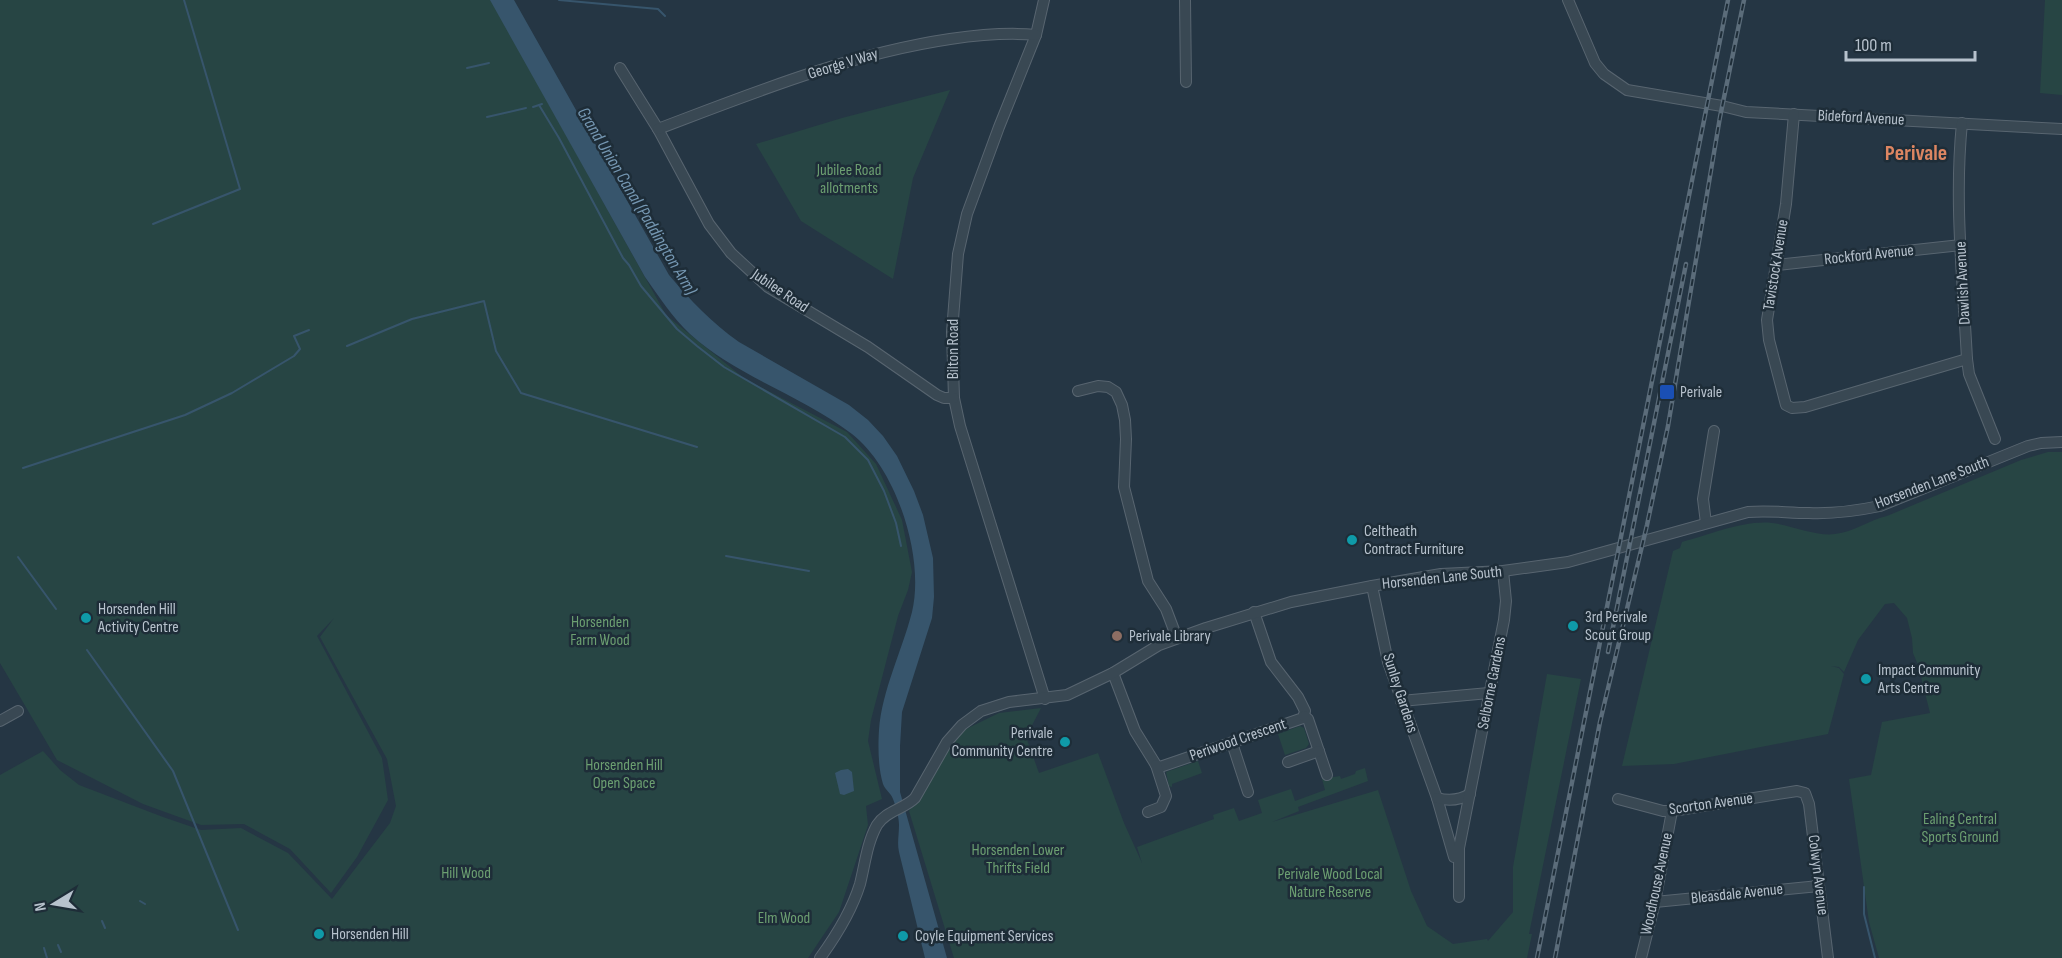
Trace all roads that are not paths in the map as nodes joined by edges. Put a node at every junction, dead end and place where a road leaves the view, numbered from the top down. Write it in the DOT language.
graph roads {
  1 [pos="1044,0"];
  2 [pos="1185,0"];
  3 [pos="1568,0"];
  4 [pos="1036,35"];
  5 [pos="620,68"];
  6 [pos="1186,82"];
  7 [pos="1794,114"];
  8 [pos="1962,123"];
  9 [pos="658,129"];
  10 [pos="2062,129"];
  11 [pos="1961,245"];
  12 [pos="1777,265"];
  13 [pos="1967,359"];
  14 [pos="1078,391"];
  15 [pos="954,398"];
  16 [pos="1714,431"];
  17 [pos="1995,439"];
  18 [pos="2062,442"];
  19 [pos="1706,523"];
  20 [pos="1503,571"];
  21 [pos="1372,586"];
  22 [pos="1254,612"];
  23 [pos="1177,638"];
  24 [pos="1113,673"];
  25 [pos="1489,693"];
  26 [pos="1045,699"];
  27 [pos="1401,701"];
  28 [pos="18,711"];
  29 [pos="1304,716"];
  30 [pos="0,721"];
  31 [pos="1232,743"];
  32 [pos="1319,751"];
  33 [pos="1288,762"];
  34 [pos="1156,765"];
  35 [pos="1327,775"];
  36 [pos="1248,792"];
  37 [pos="1805,793"];
  38 [pos="1470,794"];
  39 [pos="1437,798"];
  40 [pos="1618,799"];
  41 [pos="1672,810"];
  42 [pos="1148,812"];
  43 [pos="1819,886"];
  44 [pos="1460,897"];
  45 [pos="1655,902"];
  46 [pos="820,958"];
  47 [pos="1641,958"];
  48 [pos="1828,958"];
  1 -- 4 [label="street, Bilton Road"];
  2 -- 6 [label="street"];
  3 -- 7 [label="street, Bideford Avenue"];
  4 -- 9 [label="street, George V Way"];
  4 -- 15 [label="street, Bilton Road"];
  5 -- 9 [label="street, Jubilee Road"];
  7 -- 8 [label="street, Bideford Avenue"];
  7 -- 12 [label="street, Tavistock Avenue"];
  8 -- 10 [label="street, Bideford Avenue"];
  8 -- 11 [label="street, Dawlish Avenue"];
  9 -- 15 [label="street, Jubilee Road"];
  11 -- 12 [label="street, Rockford Avenue"];
  11 -- 13 [label="street, Dawlish Avenue"];
  12 -- 13 [label="street, Tavistock Avenue"];
  13 -- 17 [label="street, Dawlish Avenue"];
  14 -- 23 [label="street"];
  15 -- 26 [label="street, Bilton Road"];
  16 -- 19 [label="street"];
  18 -- 19 [label="street, Horsenden Lane South"];
  19 -- 20 [label="street, Horsenden Lane South"];
  20 -- 21 [label="street, Horsenden Lane South"];
  20 -- 25 [label="street, Selborne Gardens"];
  21 -- 22 [label="street, Horsenden Lane South"];
  21 -- 27 [label="street, Sunley Gardens"];
  22 -- 23 [label="street, Horsenden Lane South"];
  22 -- 29 [label="street, Periwood Crescent"];
  23 -- 24 [label="street, Horsenden Lane South"];
  24 -- 26 [label="street, Horsenden Lane South"];
  24 -- 34 [label="street"];
  25 -- 27 [label="street"];
  25 -- 38 [label="street, Selborne Gardens"];
  26 -- 46 [label="street, Horsenden Lane South"];
  27 -- 39 [label="street, Sunley Gardens"];
  28 -- 30 [label="street"];
  29 -- 31 [label="street, Periwood Crescent"];
  29 -- 32 [label="street"];
  31 -- 34 [label="street, Periwood Crescent"];
  31 -- 36 [label="street"];
  32 -- 33 [label="street"];
  32 -- 35 [label="street"];
  34 -- 42 [label="street"];
  37 -- 41 [label="street, Scorton Avenue"];
  37 -- 43 [label="street, Colwyn Avenue"];
  38 -- 39 [label="street"];
  38 -- 44 [label="street, Selborne Gardens"];
  39 -- 44 [label="street, Sunley Gardens"];
  40 -- 41 [label="street, Scorton Avenue"];
  41 -- 45 [label="street, Woodhouse Avenue"];
  43 -- 45 [label="street, Bleasdale Avenue"];
  43 -- 48 [label="street, Colwyn Avenue"];
  45 -- 47 [label="street, Woodhouse Avenue"];
}
